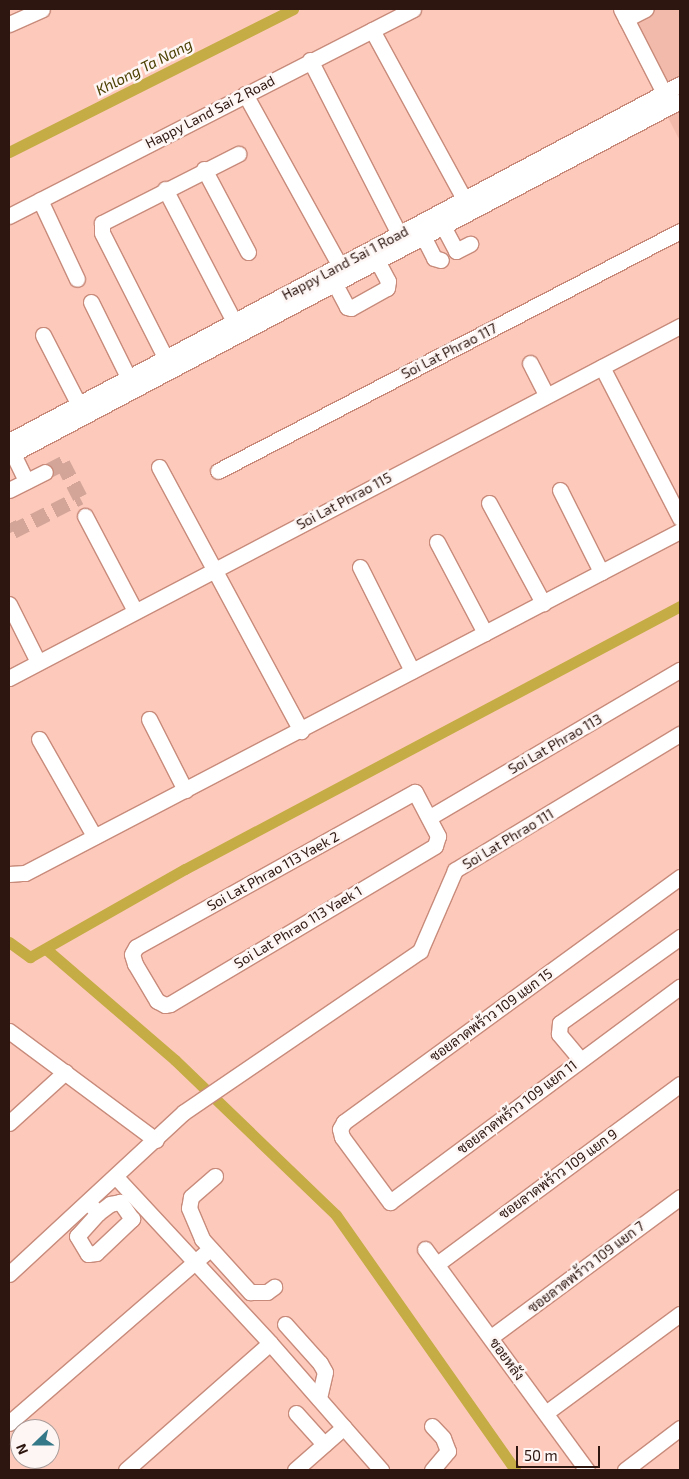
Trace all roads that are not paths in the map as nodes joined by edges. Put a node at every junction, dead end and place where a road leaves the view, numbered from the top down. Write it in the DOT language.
graph roads {
  1 [pos="413,9"];
  2 [pos="646,9"];
  3 [pos="34,10"];
  4 [pos="623,14"];
  5 [pos="9,24"];
  6 [pos="372,30"];
  7 [pos="310,60"];
  8 [pos="680,84"];
  9 [pos="664,92"];
  10 [pos="245,94"];
  11 [pos="676,104"];
  12 [pos="238,154"];
  13 [pos="204,168"];
  14 [pos="165,189"];
  15 [pos="464,199"];
  16 [pos="40,200"];
  17 [pos="9,216"];
  18 [pos="444,228"];
  19 [pos="680,231"];
  20 [pos="399,234"];
  21 [pos="424,238"];
  22 [pos="470,244"];
  23 [pos="248,252"];
  24 [pos="441,260"];
  25 [pos="378,262"];
  26 [pos="340,266"];
  27 [pos="77,279"];
  28 [pos="336,286"];
  29 [pos="91,302"];
  30 [pos="234,322"];
  31 [pos="680,326"];
  32 [pos="43,335"];
  33 [pos="242,335"];
  34 [pos="166,359"];
  35 [pos="530,363"];
  36 [pos="602,367"];
  37 [pos="129,379"];
  38 [pos="546,396"];
  39 [pos="79,406"];
  40 [pos="10,451"];
  41 [pos="160,466"];
  42 [pos="218,471"];
  43 [pos="45,472"];
  44 [pos="26,481"];
  45 [pos="9,490"];
  46 [pos="560,490"];
  47 [pos="489,503"];
  48 [pos="85,516"];
  49 [pos="680,518"];
  50 [pos="680,531"];
  51 [pos="438,542"];
  52 [pos="360,567"];
  53 [pos="216,571"];
  54 [pos="601,572"];
  55 [pos="543,602"];
  56 [pos="9,605"];
  57 [pos="135,611"];
  58 [pos="485,633"];
  59 [pos="38,662"];
  60 [pos="680,670"];
  61 [pos="412,671"];
  62 [pos="9,678"];
  63 [pos="149,719"];
  64 [pos="301,731"];
  65 [pos="680,734"];
  66 [pos="39,739"];
  67 [pos="185,790"];
  68 [pos="430,817"];
  69 [pos="94,836"];
  70 [pos="9,874"];
  71 [pos="680,877"];
  72 [pos="680,936"];
  73 [pos="144,979"];
  74 [pos="680,988"];
  75 [pos="9,1031"];
  76 [pos="580,1059"];
  77 [pos="65,1072"];
  78 [pos="680,1084"];
  79 [pos="9,1123"];
  80 [pos="156,1140"];
  81 [pos="364,1166"];
  82 [pos="215,1176"];
  83 [pos="116,1177"];
  84 [pos="680,1197"];
  85 [pos="425,1249"];
  86 [pos="209,1250"];
  87 [pos="194,1263"];
  88 [pos="437,1264"];
  89 [pos="9,1274"];
  90 [pos="274,1287"];
  91 [pos="680,1314"];
  92 [pos="285,1324"];
  93 [pos="491,1337"];
  94 [pos="270,1343"];
  95 [pos="319,1398"];
  96 [pos="547,1412"];
  97 [pos="296,1413"];
  98 [pos="9,1423"];
  99 [pos="432,1426"];
  100 [pos="344,1427"];
  101 [pos="680,1428"];
  102 [pos="324,1444"];
  103 [pos="126,1470"];
  104 [pos="295,1470"];
  105 [pos="381,1470"];
  106 [pos="432,1470"];
  107 [pos="587,1470"];
  108 [pos="625,1470"];
  1 -- 6 [label="street, Happy Land Sai 2 Road"];
  2 -- 4 [label="street"];
  3 -- 5 [label="street"];
  4 -- 9 [label="street"];
  6 -- 7 [label="street, Happy Land Sai 2 Road"];
  6 -- 15 [label="street"];
  7 -- 10 [label="street, Happy Land Sai 2 Road"];
  7 -- 20 [label="street"];
  8 -- 9 [label="street, Happy Land Sai 1 Road"];
  9 -- 11 [label="street"];
  9 -- 15 [label="street, Happy Land Sai 1 Road"];
  10 -- 16 [label="street, Happy Land Sai 2 Road"];
  10 -- 26 [label="street"];
  11 -- 18 [label="street, Happy Land Sai 1 Road"];
  12 -- 13 [label="street"];
  13 -- 14 [label="street"];
  13 -- 23 [label="street"];
  14 -- 30 [label="street"];
  14 -- 34 [label="street"];
  15 -- 20 [label="street, Happy Land Sai 1 Road"];
  16 -- 17 [label="street, Happy Land Sai 2 Road"];
  16 -- 27 [label="street"];
  18 -- 21 [label="street, Happy Land Sai 1 Road"];
  18 -- 22 [label="street"];
  19 -- 42 [label="street, Soi Lat Phrao 117"];
  20 -- 26 [label="street, Happy Land Sai 1 Road"];
  21 -- 24 [label="street"];
  21 -- 25 [label="street, Happy Land Sai 1 Road"];
  25 -- 28 [label="street, Happy Land Sai 1 Road"];
  25 -- 28 [label="street"];
  26 -- 30 [label="street, Happy Land Sai 1 Road"];
  28 -- 33 [label="street, Happy Land Sai 1 Road"];
  29 -- 37 [label="street"];
  30 -- 33 [label="street"];
  30 -- 34 [label="street, Happy Land Sai 1 Road"];
  31 -- 36 [label="street, Soi Lat Phrao 115"];
  32 -- 39 [label="street"];
  33 -- 40 [label="street, Happy Land Sai 1 Road"];
  34 -- 37 [label="street, Happy Land Sai 1 Road"];
  35 -- 38 [label="street"];
  36 -- 38 [label="street, Soi Lat Phrao 115"];
  36 -- 49 [label="street"];
  37 -- 39 [label="street, Happy Land Sai 1 Road"];
  38 -- 53 [label="street, Soi Lat Phrao 115"];
  39 -- 40 [label="street, Happy Land Sai 1 Road"];
  40 -- 44 [label="street"];
  41 -- 53 [label="street"];
  43 -- 44 [label="street"];
  44 -- 45 [label="street"];
  46 -- 54 [label="street"];
  47 -- 55 [label="street"];
  48 -- 57 [label="street"];
  50 -- 54 [label="street"];
  51 -- 58 [label="street"];
  52 -- 61 [label="street"];
  53 -- 57 [label="street, Soi Lat Phrao 115"];
  53 -- 64 [label="street"];
  54 -- 55 [label="street"];
  55 -- 58 [label="street"];
  56 -- 59 [label="street"];
  57 -- 59 [label="street, Soi Lat Phrao 115"];
  58 -- 61 [label="street"];
  59 -- 62 [label="street, Soi Lat Phrao 115"];
  60 -- 68 [label="street, Soi Lat Phrao 113"];
  61 -- 64 [label="street"];
  63 -- 67 [label="street"];
  64 -- 67 [label="street"];
  65 -- 80 [label="street, Soi Lat Phrao 111"];
  66 -- 69 [label="street"];
  67 -- 69 [label="street"];
  68 -- 73 [label="street, Soi Lat Phrao 113 Yaek 1"];
  68 -- 73 [label="street, Soi Lat Phrao 113 Yaek 2"];
  69 -- 70 [label="street"];
  71 -- 81 [label="street, ซอยลาดพร้าว 109 แยก 15"];
  72 -- 76 [label="street"];
  74 -- 76 [label="street, ซอยลาดพร้าว 109 แยก 11"];
  75 -- 77 [label="street"];
  76 -- 81 [label="street, ซอยลาดพร้าว 109 แยก 11"];
  77 -- 79 [label="street"];
  77 -- 80 [label="street"];
  78 -- 88 [label="street, ซอยลาดพร้าว 109 แยก 9"];
  80 -- 83 [label="street, Soi Lat Phrao 111"];
  82 -- 86 [label="street"];
  83 -- 87 [label="street"];
  83 -- 89 [label="street, Soi Lat Phrao 111"];
  84 -- 93 [label="street, ซอยลาดพร้าว 109 แยก 7"];
  85 -- 88 [label="street, ซอยหลัง"];
  86 -- 87 [label="street"];
  86 -- 90 [label="street"];
  87 -- 94 [label="street"];
  87 -- 98 [label="street"];
  88 -- 93 [label="street, ซอยหลัง"];
  91 -- 96 [label="street"];
  92 -- 95 [label="street"];
  93 -- 96 [label="street, ซอยหลัง"];
  94 -- 95 [label="street"];
  94 -- 103 [label="street"];
  95 -- 100 [label="street"];
  96 -- 107 [label="street, ซอยหลัง"];
  97 -- 102 [label="street"];
  99 -- 106 [label="street"];
  100 -- 102 [label="street"];
  100 -- 105 [label="street"];
  101 -- 108 [label="street"];
  102 -- 104 [label="street"];
}
